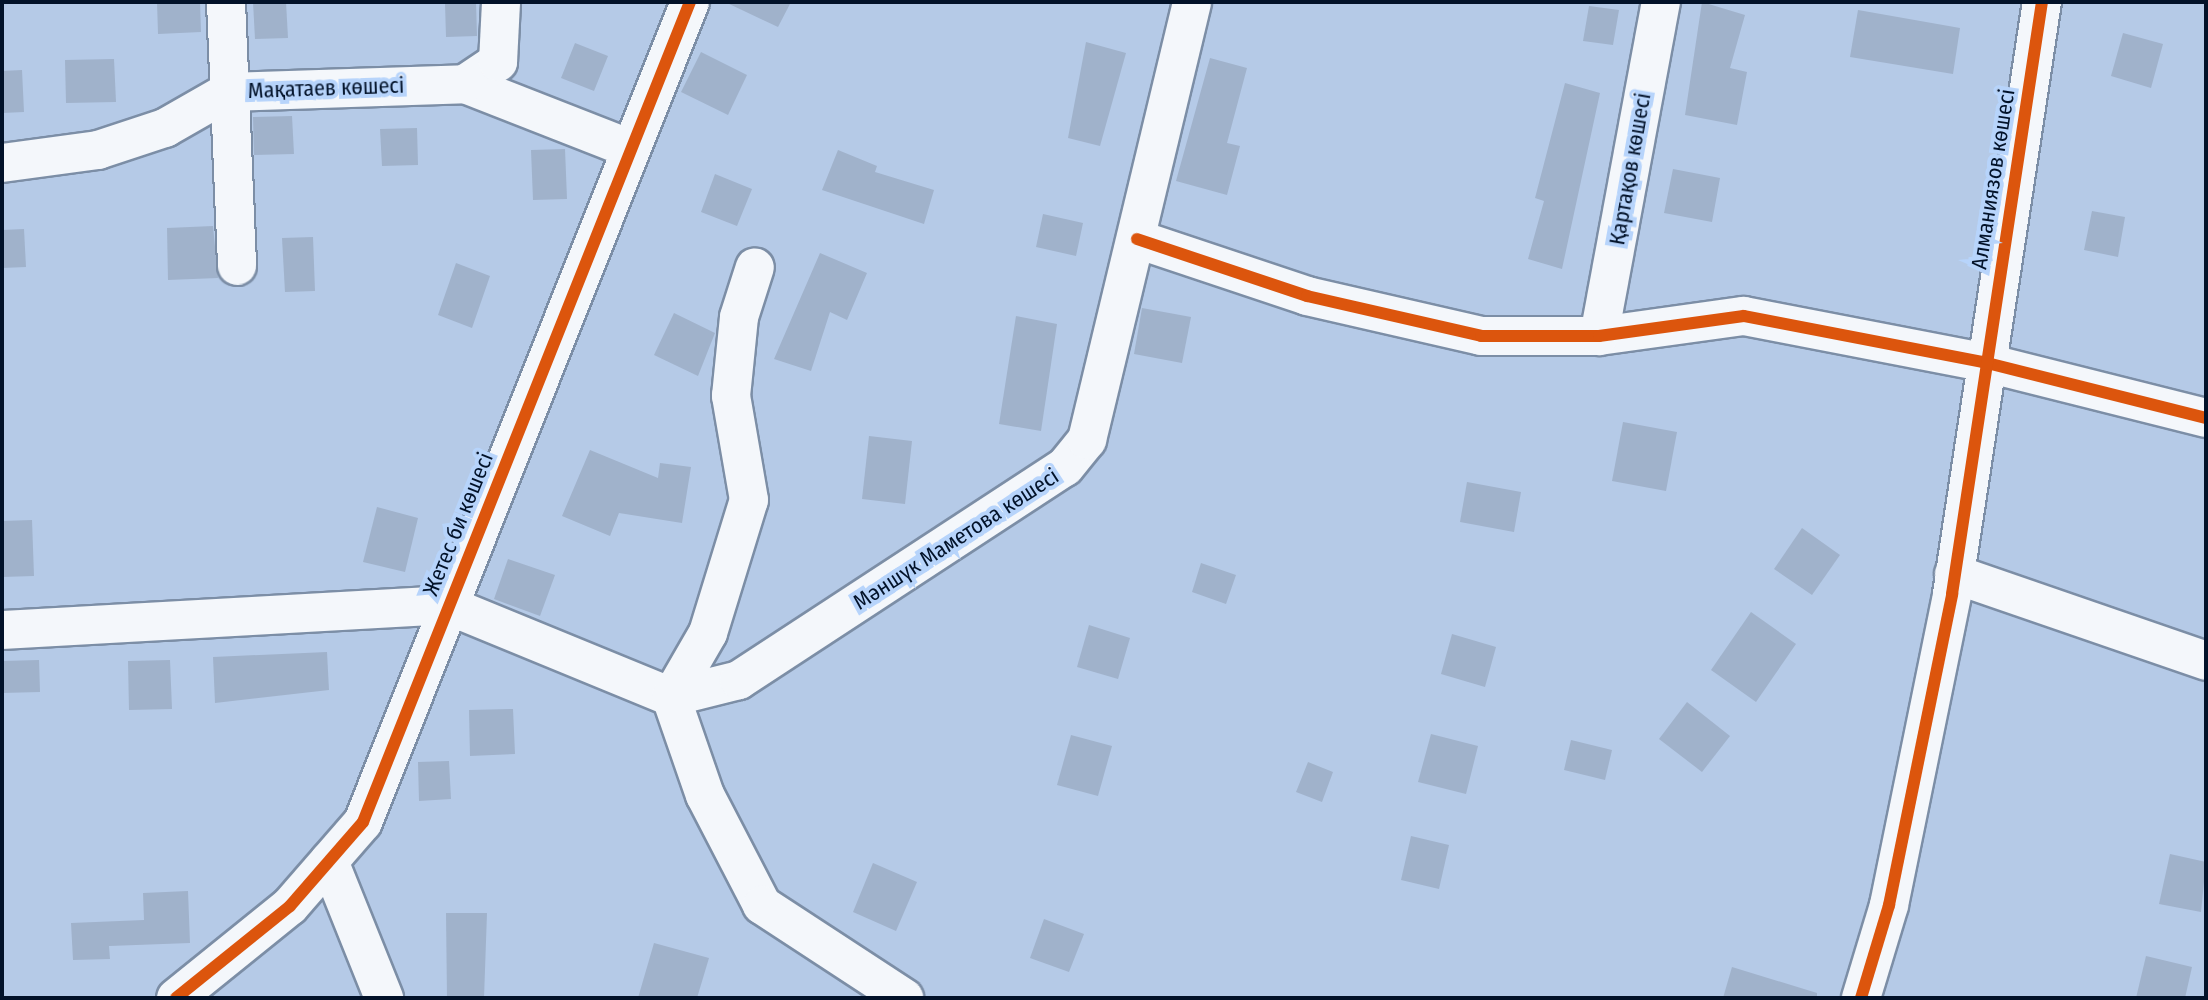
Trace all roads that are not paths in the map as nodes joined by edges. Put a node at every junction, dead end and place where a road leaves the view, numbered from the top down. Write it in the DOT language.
graph roads {
  1 [pos="226,2"];
  2 [pos="501,2"];
  3 [pos="690,2"];
  4 [pos="1192,2"];
  5 [pos="1661,2"];
  6 [pos="2042,2"];
  7 [pos="465,84"];
  8 [pos="228,92"];
  9 [pos="631,149"];
  10 [pos="2,163"];
  11 [pos="1137,239"];
  12 [pos="237,266"];
  13 [pos="755,267"];
  14 [pos="1599,336"];
  15 [pos="1983,362"];
  16 [pos="2206,418"];
  17 [pos="1954,574"];
  18 [pos="447,605"];
  19 [pos="2,630"];
  20 [pos="2206,661"];
  21 [pos="671,697"];
  22 [pos="329,861"];
  23 [pos="176,998"];
  24 [pos="384,998"];
  25 [pos="904,998"];
  26 [pos="1861,998"];
  1 -- 8 [label="street"];
  2 -- 7 [label="street"];
  3 -- 9 [label="street, Жетес би көшесі"];
  4 -- 11 [label="street, Мәншүк Маметова көшесі"];
  5 -- 14 [label="street, Қартақов көшесі"];
  6 -- 15 [label="street, Алманиязов көшесі"];
  7 -- 8 [label="street, Мақатаев көшесі"];
  7 -- 9 [label="street"];
  8 -- 10 [label="street, Мақатаев көшесі"];
  8 -- 12 [label="street"];
  9 -- 18 [label="street, Жетес би көшесі"];
  11 -- 14 [label="street"];
  11 -- 21 [label="street, Мәншүк Маметова көшесі"];
  13 -- 21 [label="street"];
  14 -- 15 [label="street"];
  15 -- 16 [label="street"];
  15 -- 17 [label="street, Алманиязов көшесі"];
  17 -- 20 [label="street"];
  17 -- 26 [label="street, Алманиязов көшесі"];
  18 -- 19 [label="street"];
  18 -- 21 [label="street"];
  18 -- 22 [label="street, Жетес би көшесі"];
  21 -- 25 [label="street"];
  22 -- 23 [label="street, Жетес би көшесі"];
  22 -- 24 [label="street"];
}
